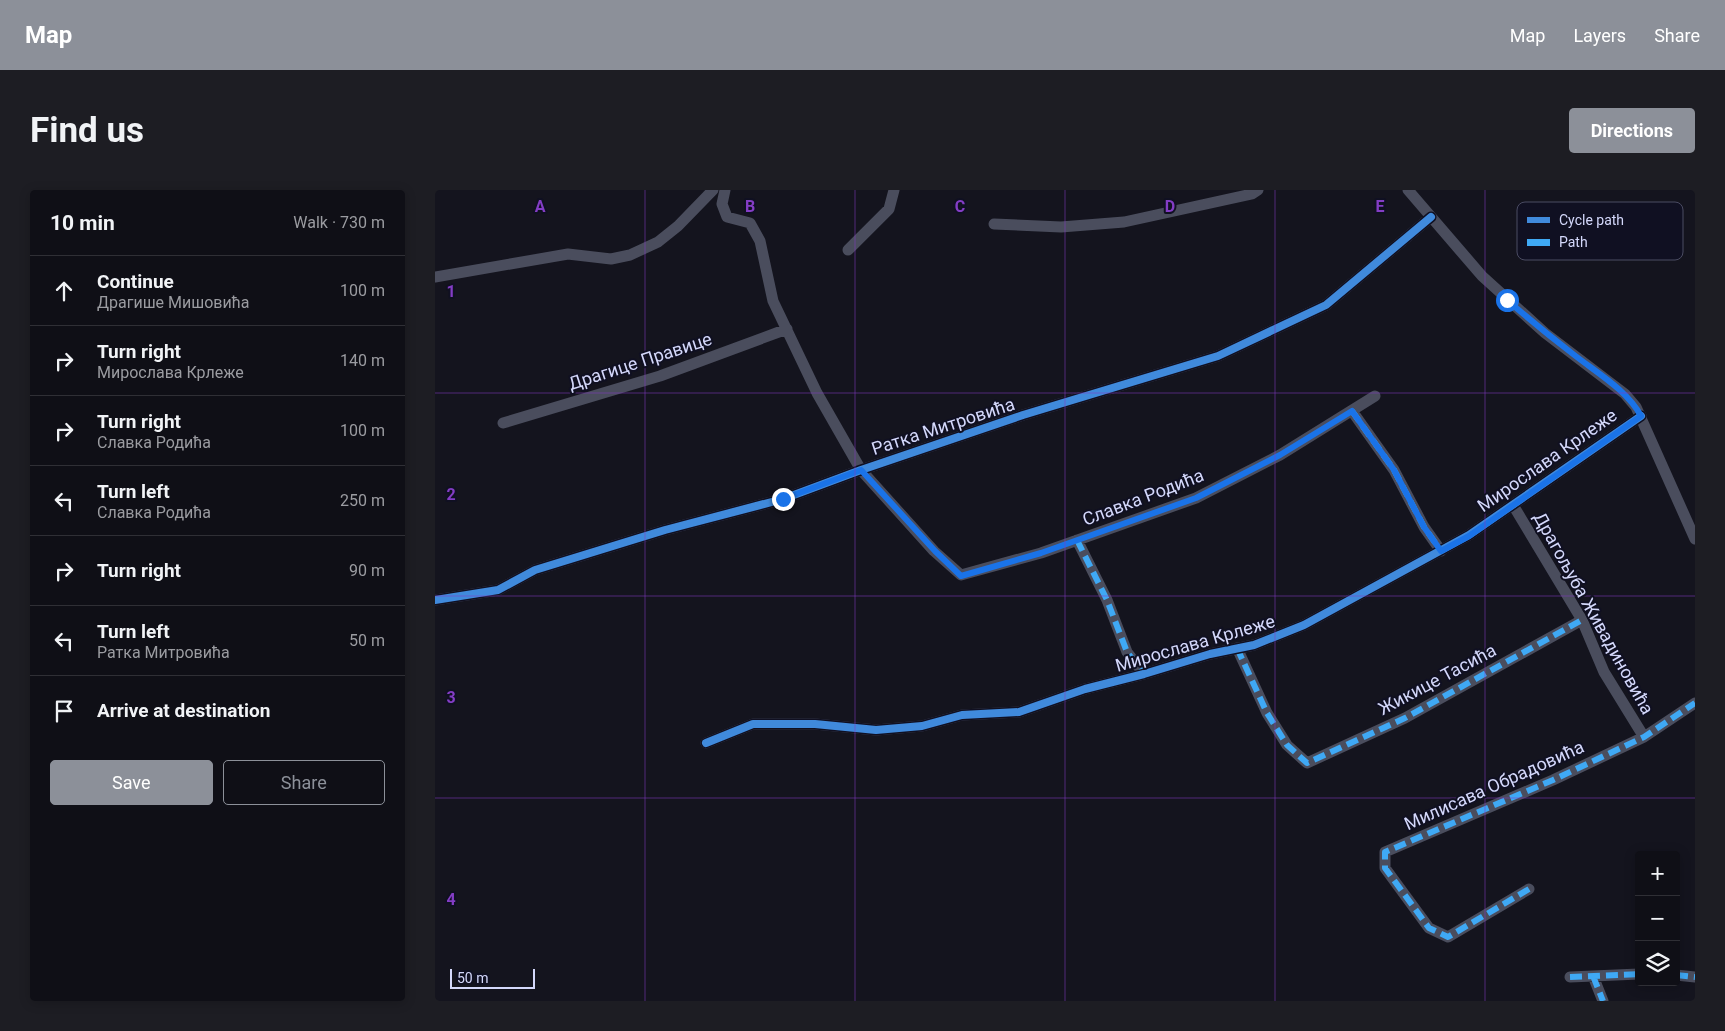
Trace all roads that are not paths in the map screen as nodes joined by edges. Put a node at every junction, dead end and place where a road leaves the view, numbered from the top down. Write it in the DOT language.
graph roads {
  1 [pos="713,190"];
  2 [pos="725,190"];
  3 [pos="894,190"];
  4 [pos="1258,190"];
  5 [pos="1408,190"];
  6 [pos="1431,217"];
  7 [pos="994,224"];
  8 [pos="848,250"];
  9 [pos="435,277"];
  10 [pos="787,329"];
  11 [pos="1375,396"];
  12 [pos="1352,411"];
  13 [pos="1641,416"];
  14 [pos="503,423"];
  15 [pos="861,470"];
  16 [pos="1513,506"];
  17 [pos="1077,540"];
  18 [pos="1695,540"];
  19 [pos="1441,551"];
  20 [pos="435,600"];
  21 [pos="1582,620"];
  22 [pos="1237,648"];
  23 [pos="1144,674"];
  24 [pos="1695,703"];
  25 [pos="1644,737"];
  26 [pos="706,742"];
  27 [pos="1529,889"];
  28 [pos="1635,974"];
  29 [pos="1593,976"];
  30 [pos="1680,976"];
  31 [pos="1569,977"];
  32 [pos="1695,977"];
  33 [pos="1603,1001"];
  1 -- 9 [label="street"];
  2 -- 10 [label="street"];
  3 -- 8 [label="street"];
  4 -- 7 [label="street"];
  5 -- 6 [label="street"];
  6 -- 13 [label="street"];
  6 -- 15 [label="street, Ратка Митровића"];
  10 -- 14 [label="street, Драгице Правице"];
  10 -- 15 [label="street"];
  11 -- 12 [label="street, Славка Родића"];
  12 -- 17 [label="street, Славка Родића"];
  12 -- 19 [label="street"];
  13 -- 16 [label="street, Мирослава Крлеже"];
  13 -- 18 [label="street"];
  15 -- 17 [label="street, Славка Родића"];
  15 -- 20 [label="street, Ратка Митровића"];
  16 -- 19 [label="street, Мирослава Крлеже"];
  16 -- 21 [label="street, Драгољуба Живадиновића"];
  17 -- 23 [label="street"];
  19 -- 22 [label="street, Мирослава Крлеже"];
  21 -- 22 [label="street, Жикице Тасића"];
  21 -- 25 [label="street, Драгољуба Живадиновића"];
  22 -- 23 [label="street, Мирослава Крлеже"];
  23 -- 26 [label="street, Мирослава Крлеже"];
  24 -- 25 [label="street, Милисава Обрадовића"];
  25 -- 27 [label="street, Милисава Обрадовића"];
  28 -- 29 [label="street"];
  29 -- 31 [label="street"];
  29 -- 33 [label="street"];
  30 -- 32 [label="street"];
}
